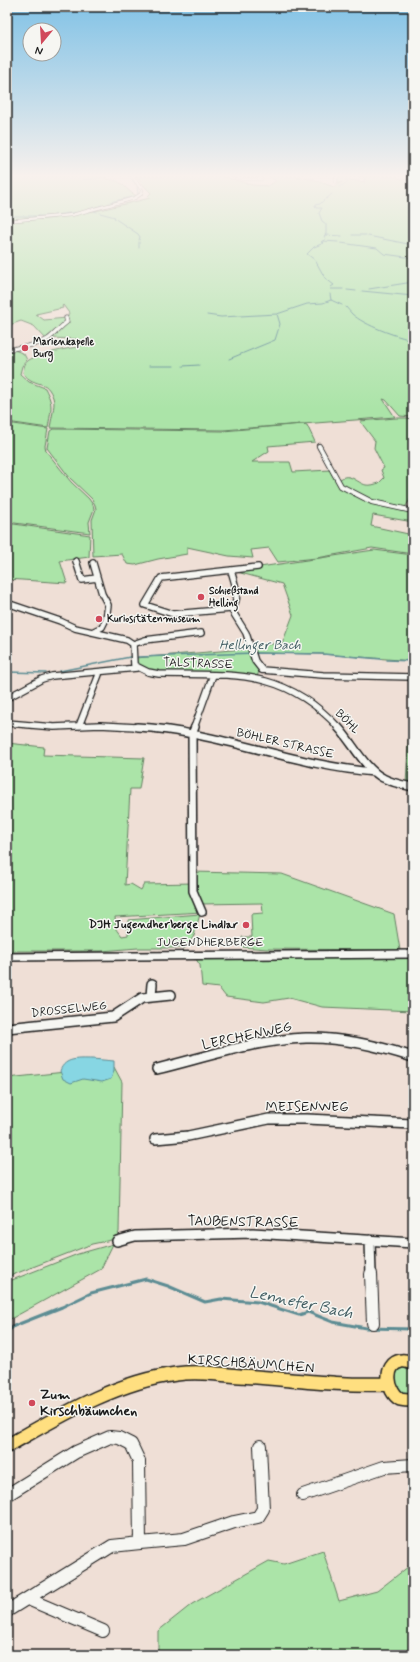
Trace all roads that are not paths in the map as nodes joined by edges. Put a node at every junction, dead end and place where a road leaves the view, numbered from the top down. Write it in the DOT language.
graph roads {
  1 [pos="66,318"];
  2 [pos="7,350"];
  3 [pos="319,446"];
  4 [pos="413,511"];
  5 [pos="76,561"];
  6 [pos="93,563"];
  7 [pos="258,567"];
  8 [pos="232,570"];
  9 [pos="97,578"];
  10 [pos="7,603"];
  11 [pos="231,609"];
  12 [pos="92,632"];
  13 [pos="201,633"];
  14 [pos="133,644"];
  15 [pos="137,668"];
  16 [pos="262,670"];
  17 [pos="100,672"];
  18 [pos="213,675"];
  19 [pos="413,677"];
  20 [pos="258,678"];
  21 [pos="7,691"];
  22 [pos="14,694"];
  23 [pos="7,698"];
  24 [pos="7,723"];
  25 [pos="79,726"];
  26 [pos="192,734"];
  27 [pos="374,772"];
  28 [pos="413,787"];
  29 [pos="202,912"];
  30 [pos="413,954"];
  31 [pos="7,957"];
  32 [pos="152,984"];
  33 [pos="171,994"];
  34 [pos="151,996"];
  35 [pos="7,1028"];
  36 [pos="413,1057"];
  37 [pos="157,1069"];
  38 [pos="413,1124"];
  39 [pos="154,1139"];
  40 [pos="370,1240"];
  41 [pos="117,1241"];
  42 [pos="413,1244"];
  43 [pos="373,1323"];
  44 [pos="413,1363"];
  45 [pos="388,1384"];
  46 [pos="413,1400"];
  47 [pos="7,1446"];
  48 [pos="260,1446"];
  49 [pos="413,1466"];
  50 [pos="7,1495"];
  51 [pos="303,1495"];
  52 [pos="140,1543"];
  53 [pos="28,1599"];
  54 [pos="7,1612"];
  55 [pos="103,1631"];
  1 -- 2 [label="street"];
  3 -- 4 [label="street"];
  5 -- 9 [label="street"];
  6 -- 9 [label="street"];
  7 -- 8 [label="street"];
  8 -- 11 [label="street"];
  8 -- 11 [label="street"];
  9 -- 12 [label="street"];
  10 -- 12 [label="street"];
  11 -- 16 [label="street"];
  12 -- 14 [label="street"];
  13 -- 14 [label="street"];
  14 -- 15 [label="street"];
  15 -- 17 [label="street"];
  15 -- 18 [label="street, TALSTRASSE"];
  16 -- 19 [label="street"];
  16 -- 20 [label="street"];
  17 -- 22 [label="street"];
  17 -- 25 [label="street"];
  18 -- 20 [label="street, TALSTRASSE"];
  18 -- 26 [label="street"];
  20 -- 27 [label="street, BÖHL"];
  21 -- 22 [label="street"];
  22 -- 23 [label="street"];
  24 -- 25 [label="street, BÖHLER STRASSE"];
  25 -- 26 [label="street, BÖHLER STRASSE"];
  26 -- 27 [label="street, BÖHLER STRASSE"];
  26 -- 29 [label="street"];
  27 -- 28 [label="street, BÖHL"];
  30 -- 31 [label="street, JUGENDHERBERGE"];
  32 -- 34 [label="street"];
  33 -- 34 [label="street, DROSSELWEG"];
  34 -- 35 [label="street, DROSSELWEG"];
  36 -- 37 [label="street, LERCHENWEG"];
  38 -- 39 [label="street, MEISENWEG"];
  40 -- 41 [label="street, TAUBENSTRASSE"];
  40 -- 42 [label="street, TAUBENSTRASSE"];
  40 -- 43 [label="street"];
  44 -- 45 [label="main road"];
  45 -- 46 [label="main road"];
  45 -- 47 [label="main road, KIRSCHBÄUMCHEN"];
  48 -- 52 [label="street"];
  49 -- 51 [label="street"];
  50 -- 52 [label="street"];
  52 -- 53 [label="street"];
  53 -- 54 [label="street"];
  53 -- 55 [label="street"];
}
